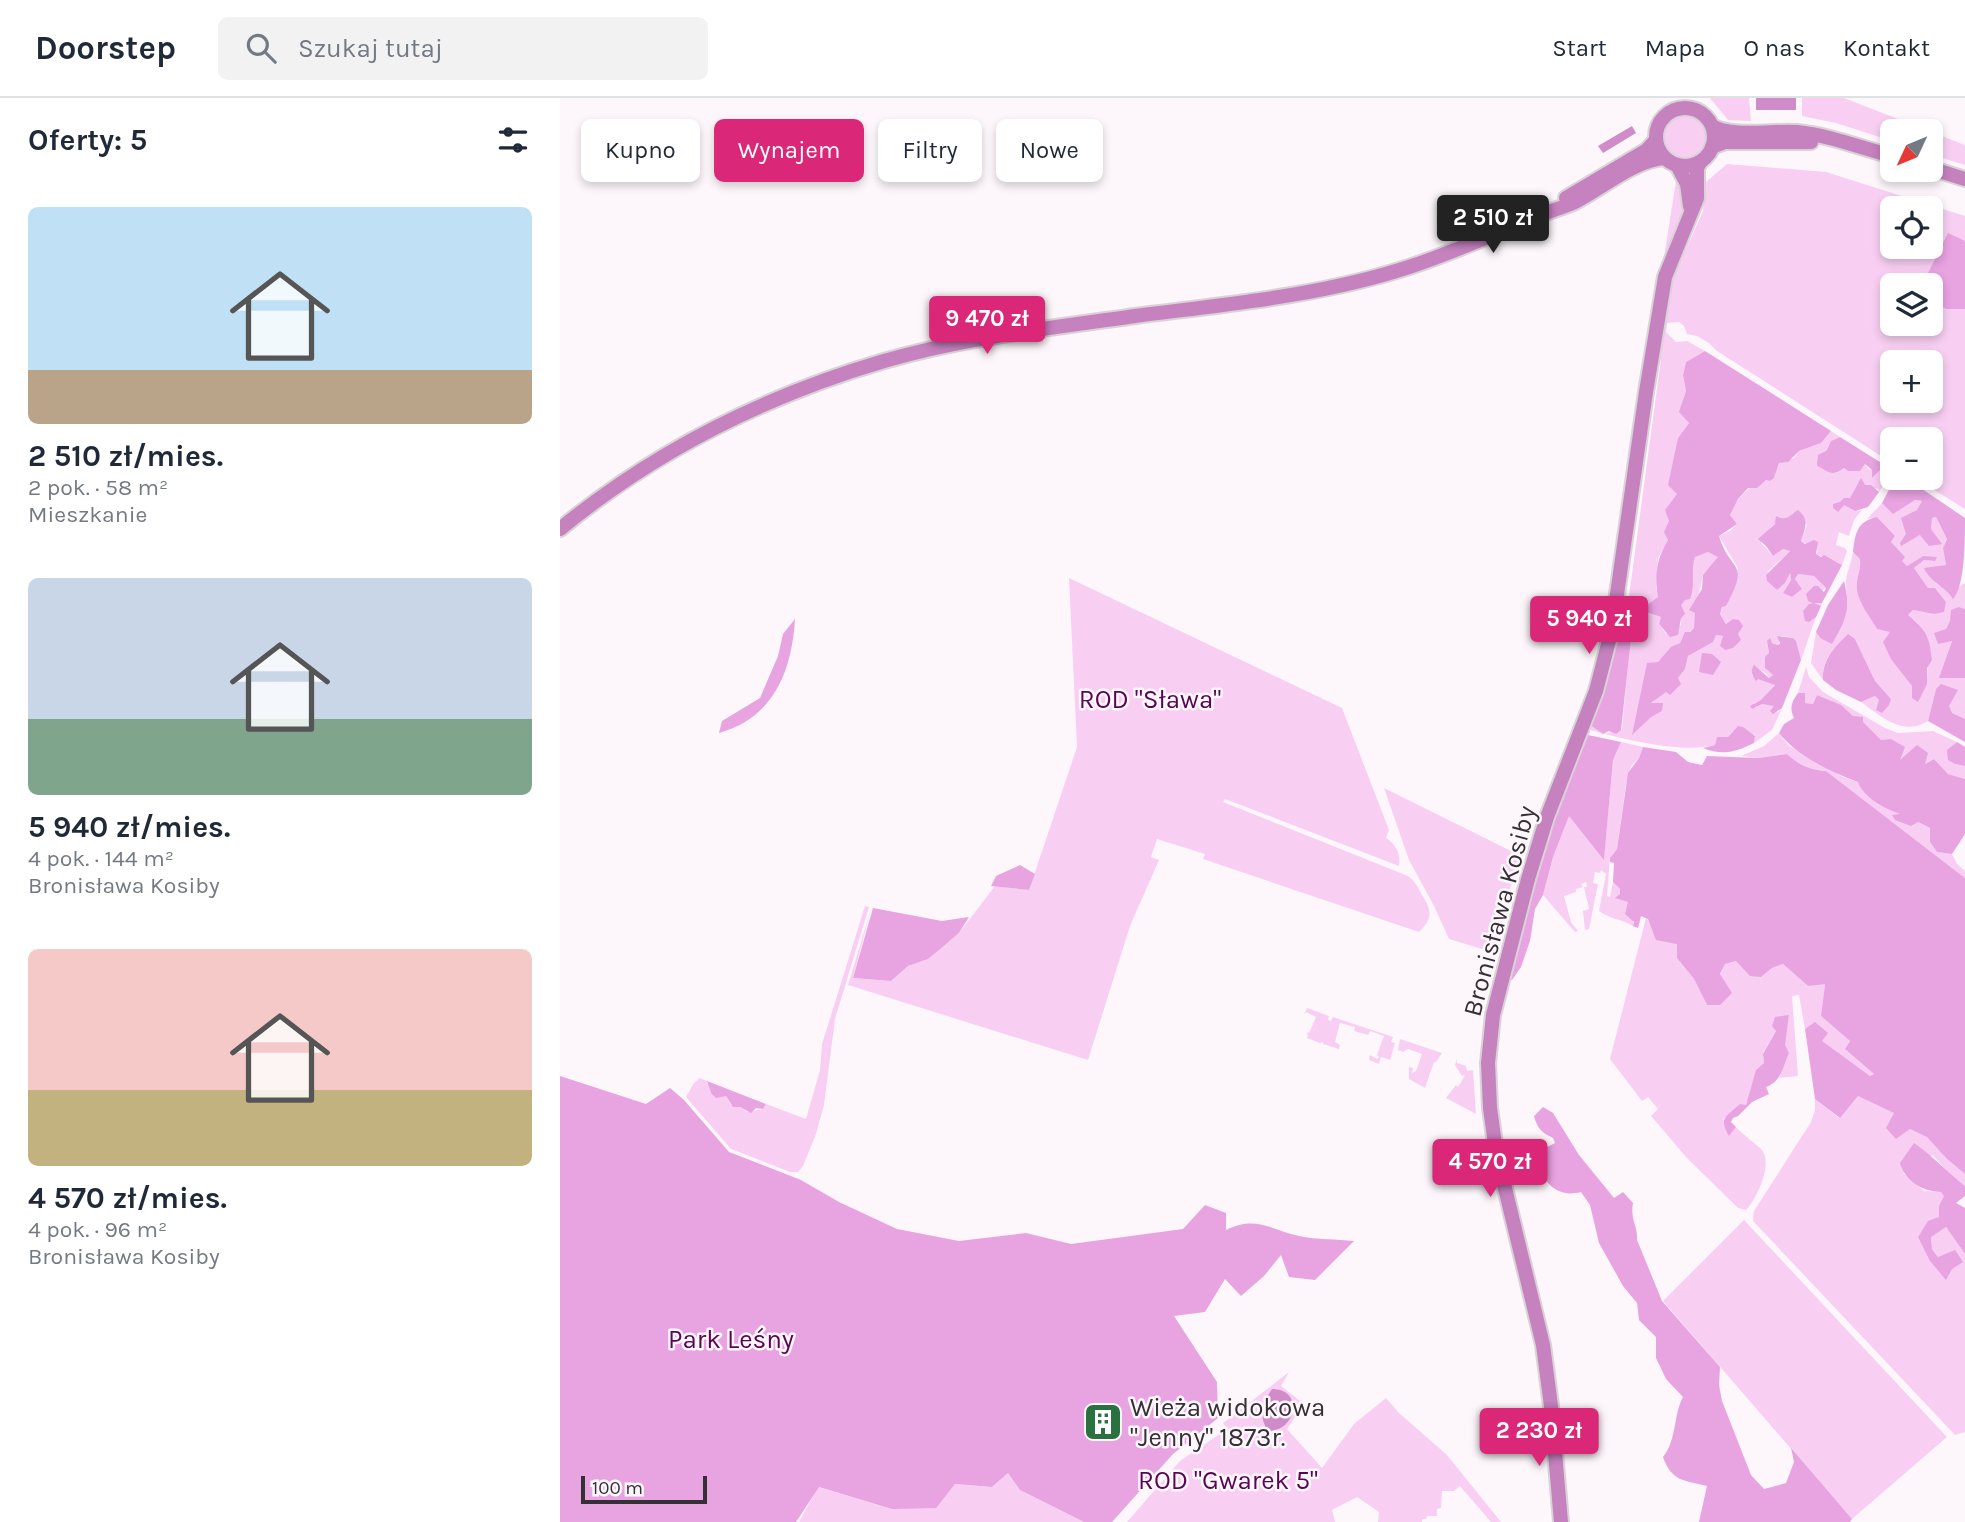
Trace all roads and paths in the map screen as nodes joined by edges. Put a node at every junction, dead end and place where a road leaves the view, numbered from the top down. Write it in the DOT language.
graph roads {
  1 [pos="1695,98"];
  2 [pos="1680,103"];
  3 [pos="1702,114"];
  4 [pos="1712,126"];
  5 [pos="1656,140"];
  6 [pos="1847,144"];
  7 [pos="1712,147"];
  8 [pos="1880,153"];
  9 [pos="1671,162"];
  10 [pos="1700,162"];
  11 [pos="1943,172"];
  12 [pos="1965,179"];
  13 [pos="1692,215"];
  14 [pos="1537,216"];
  15 [pos="560,529"];
  16 [pos="1561,1522"];
  1 -- 3 [label="main road"];
  2 -- 3 [label="main road"];
  2 -- 5 [label="main road"];
  3 -- 4 [label="main road"];
  4 -- 6 [label="main road"];
  4 -- 7 [label="main road"];
  5 -- 9 [label="main road"];
  5 -- 14 [label="main road"];
  6 -- 7 [label="main road"];
  6 -- 8 [label="main road"];
  7 -- 10 [label="main road"];
  9 -- 10 [label="main road"];
  9 -- 13 [label="main road"];
  9 -- 14 [label="main road"];
  10 -- 13 [label="main road, Bronisława Kosiby"];
  11 -- 12 [label="main road"];
  13 -- 16 [label="main road, Bronisława Kosiby"];
  14 -- 15 [label="main road"];
}
